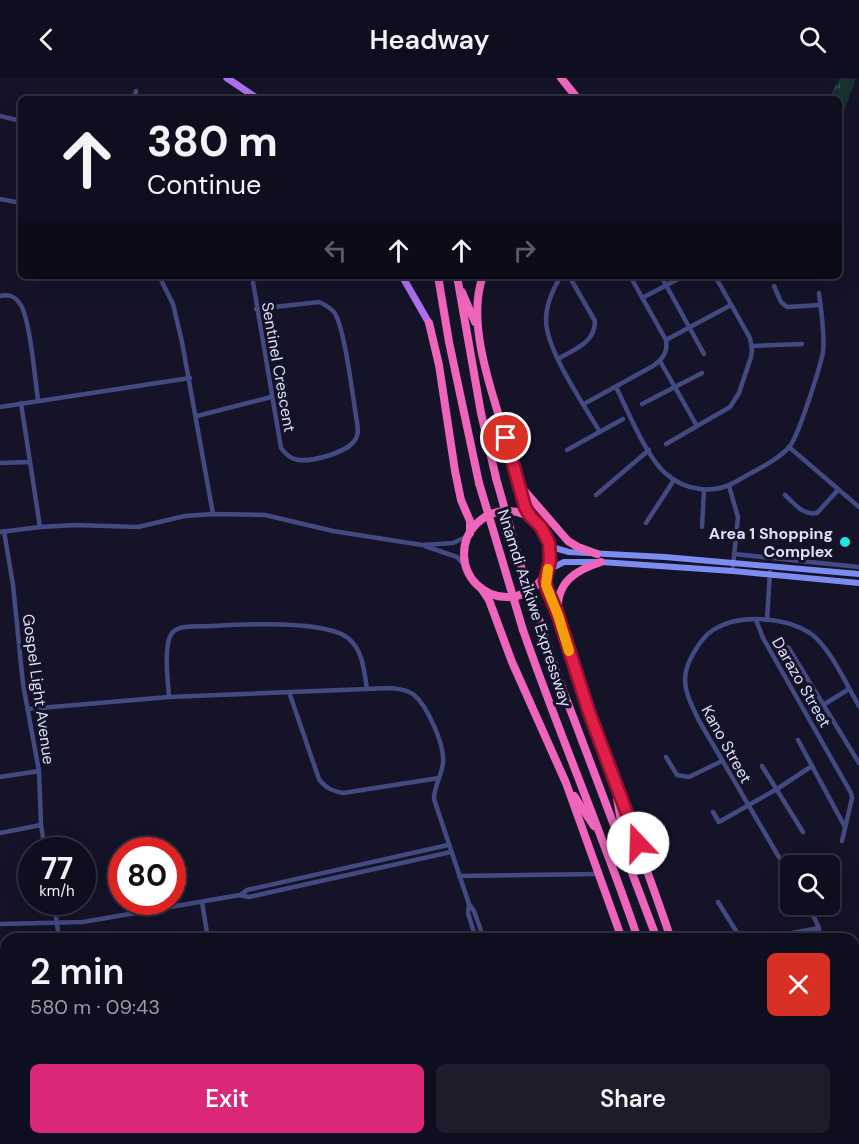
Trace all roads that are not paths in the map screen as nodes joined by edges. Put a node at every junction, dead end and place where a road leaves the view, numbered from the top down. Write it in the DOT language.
graph roads {
  1 [pos="227,78"];
  2 [pos="561,78"];
  3 [pos="136,91"];
  4 [pos="135,96"];
  5 [pos="254,96"];
  6 [pos="576,96"];
  7 [pos="0,116"];
  8 [pos="18,119"];
  9 [pos="0,199"];
  10 [pos="18,202"];
  11 [pos="160,279"];
  12 [pos="252,279"];
  13 [pos="404,279"];
  14 [pos="438,279"];
  15 [pos="457,279"];
  16 [pos="458,279"];
  17 [pos="482,279"];
  18 [pos="560,279"];
  19 [pos="571,279"];
  20 [pos="632,279"];
  21 [pos="664,279"];
  22 [pos="678,279"];
  23 [pos="717,279"];
  24 [pos="667,285"];
  25 [pos="774,286"];
  26 [pos="819,293"];
  27 [pos="0,296"];
  28 [pos="642,298"];
  29 [pos="730,305"];
  30 [pos="820,305"];
  31 [pos="256,309"];
  32 [pos="429,323"];
  33 [pos="689,327"];
  34 [pos="479,335"];
  35 [pos="666,340"];
  36 [pos="802,344"];
  37 [pos="752,346"];
  38 [pos="704,354"];
  39 [pos="558,358"];
  40 [pos="660,361"];
  41 [pos="702,373"];
  42 [pos="189,378"];
  43 [pos="675,386"];
  44 [pos="616,387"];
  45 [pos="272,397"];
  46 [pos="38,400"];
  47 [pos="21,403"];
  48 [pos="584,404"];
  49 [pos="642,404"];
  50 [pos="0,407"];
  51 [pos="196,416"];
  52 [pos="623,419"];
  53 [pos="697,426"];
  54 [pos="600,432"];
  55 [pos="666,444"];
  56 [pos="789,447"];
  57 [pos="567,450"];
  58 [pos="649,450"];
  59 [pos="30,462"];
  60 [pos="0,464"];
  61 [pos="517,479"];
  62 [pos="674,480"];
  63 [pos="729,486"];
  64 [pos="704,490"];
  65 [pos="838,490"];
  66 [pos="596,495"];
  67 [pos="785,495"];
  68 [pos="859,507"];
  69 [pos="213,513"];
  70 [pos="535,521"];
  71 [pos="646,523"];
  72 [pos="40,527"];
  73 [pos="702,527"];
  74 [pos="2,532"];
  75 [pos="469,535"];
  76 [pos="549,543"];
  77 [pos="422,545"];
  78 [pos="734,554"];
  79 [pos="599,558"];
  80 [pos="734,562"];
  81 [pos="770,566"];
  82 [pos="859,567"];
  83 [pos="466,568"];
  84 [pos="547,571"];
  85 [pos="733,571"];
  86 [pos="859,574"];
  87 [pos="770,575"];
  88 [pos="859,583"];
  89 [pos="481,588"];
  90 [pos="558,615"];
  91 [pos="756,620"];
  92 [pos="767,620"];
  93 [pos="788,647"];
  94 [pos="368,689"];
  95 [pos="849,689"];
  96 [pos="289,692"];
  97 [pos="169,697"];
  98 [pos="823,705"];
  99 [pos="859,705"];
  100 [pos="28,709"];
  101 [pos="798,740"];
  102 [pos="666,757"];
  103 [pos="723,761"];
  104 [pos="859,763"];
  105 [pos="762,766"];
  106 [pos="812,766"];
  107 [pos="39,771"];
  108 [pos="0,777"];
  109 [pos="439,778"];
  110 [pos="613,778"];
  111 [pos="566,783"];
  112 [pos="777,789"];
  113 [pos="748,806"];
  114 [pos="713,812"];
  115 [pos="41,825"];
  116 [pos="845,827"];
  117 [pos="802,832"];
  118 [pos="0,833"];
  119 [pos="43,837"];
  120 [pos="604,841"];
  121 [pos="842,841"];
  122 [pos="448,845"];
  123 [pos="451,852"];
  124 [pos="627,857"];
  125 [pos="780,859"];
  126 [pos="600,874"];
  127 [pos="459,876"];
  128 [pos="290,880"];
  129 [pos="291,888"];
  130 [pos="240,895"];
  131 [pos="202,902"];
  132 [pos="718,902"];
  133 [pos="469,904"];
  134 [pos="56,915"];
  135 [pos="813,915"];
  136 [pos="0,924"];
  137 [pos="57,924"];
  138 [pos="819,928"];
  139 [pos="58,933"];
  140 [pos="206,933"];
  141 [pos="474,933"];
  142 [pos="482,933"];
  143 [pos="620,933"];
  144 [pos="636,933"];
  145 [pos="655,933"];
  146 [pos="669,933"];
  147 [pos="737,933"];
  148 [pos="800,933"];
  149 [pos="819,933"];
  1 -- 5 [label="main road"];
  2 -- 6 [label="highway"];
  3 -- 4 [label="street"];
  7 -- 8 [label="street"];
  9 -- 10 [label="street"];
  11 -- 42 [label="street"];
  12 -- 31 [label="street, Sentinel Crescent"];
  13 -- 32 [label="main road"];
  14 -- 120 [label="highway, Nnamdi Azikiwe Expressway, bridge"];
  15 -- 124 [label="highway, Nnamdi Azikiwe Expressway, bridge"];
  16 -- 34 [label="highway"];
  17 -- 34 [label="highway"];
  18 -- 39 [label="street"];
  19 -- 39 [label="street"];
  20 -- 28 [label="street"];
  21 -- 24 [label="street"];
  22 -- 24 [label="street"];
  23 -- 29 [label="street"];
  24 -- 28 [label="street"];
  24 -- 33 [label="street"];
  25 -- 30 [label="street"];
  26 -- 30 [label="street"];
  27 -- 46 [label="street"];
  28 -- 35 [label="street"];
  29 -- 33 [label="street"];
  29 -- 37 [label="street"];
  30 -- 56 [label="street"];
  31 -- 45 [label="street, Sentinel Crescent"];
  31 -- 45 [label="street, Sentinel Crescent"];
  32 -- 75 [label="highway"];
  33 -- 35 [label="street"];
  33 -- 38 [label="street"];
  34 -- 61 [label="highway, Nnamdi Azikiwe Expressway"];
  35 -- 40 [label="street"];
  36 -- 37 [label="street"];
  37 -- 53 [label="street"];
  39 -- 48 [label="street"];
  40 -- 43 [label="street"];
  40 -- 44 [label="street"];
  41 -- 43 [label="street"];
  42 -- 46 [label="street"];
  42 -- 51 [label="street"];
  43 -- 49 [label="street"];
  43 -- 53 [label="street"];
  44 -- 48 [label="street"];
  44 -- 58 [label="street"];
  45 -- 51 [label="street"];
  46 -- 47 [label="street"];
  47 -- 50 [label="street"];
  47 -- 59 [label="street"];
  48 -- 54 [label="street"];
  51 -- 69 [label="street"];
  52 -- 54 [label="street"];
  53 -- 55 [label="street"];
  54 -- 57 [label="street"];
  56 -- 63 [label="street"];
  56 -- 65 [label="street"];
  58 -- 62 [label="street"];
  58 -- 66 [label="street"];
  59 -- 60 [label="street"];
  59 -- 72 [label="street"];
  61 -- 70 [label="highway, Nnamdi Azikiwe Expressway"];
  61 -- 79 [label="highway"];
  62 -- 64 [label="street"];
  62 -- 71 [label="street"];
  63 -- 64 [label="street"];
  63 -- 78 [label="street"];
  64 -- 73 [label="street"];
  65 -- 67 [label="street"];
  65 -- 68 [label="street"];
  69 -- 72 [label="street"];
  69 -- 77 [label="street"];
  70 -- 75 [label="highway"];
  70 -- 76 [label="highway"];
  72 -- 74 [label="street"];
  74 -- 100 [label="street, Gospel Light Avenue"];
  75 -- 77 [label="street"];
  75 -- 83 [label="highway"];
  76 -- 79 [label="main road"];
  76 -- 84 [label="highway"];
  77 -- 83 [label="street"];
  78 -- 80 [label="street"];
  78 -- 82 [label="street"];
  79 -- 80 [label="main road"];
  79 -- 84 [label="main road"];
  79 -- 85 [label="main road"];
  79 -- 90 [label="highway"];
  80 -- 81 [label="main road"];
  80 -- 85 [label="street"];
  81 -- 86 [label="main road"];
  81 -- 87 [label="street"];
  83 -- 89 [label="highway"];
  84 -- 89 [label="highway"];
  84 -- 90 [label="highway, Nnamdi Azikiwe Expressway"];
  85 -- 87 [label="main road"];
  87 -- 88 [label="main road"];
  87 -- 92 [label="street"];
  89 -- 111 [label="highway, Nnamdi Azikiwe Expressway"];
  90 -- 110 [label="highway, Nnamdi Azikiwe Expressway"];
  91 -- 92 [label="street, Kano Street"];
  91 -- 103 [label="street, Kano Street"];
  91 -- 116 [label="street, Darazo Street"];
  92 -- 95 [label="street, Kano Street"];
  93 -- 98 [label="street"];
  94 -- 96 [label="street"];
  94 -- 97 [label="street"];
  94 -- 109 [label="street"];
  95 -- 98 [label="street"];
  95 -- 99 [label="street, Kano Street"];
  96 -- 97 [label="street"];
  96 -- 109 [label="street"];
  97 -- 100 [label="street"];
  98 -- 104 [label="street"];
  100 -- 107 [label="street, Gospel Light Avenue"];
  101 -- 106 [label="street"];
  102 -- 103 [label="street"];
  103 -- 113 [label="street, Kano Street"];
  105 -- 112 [label="street"];
  106 -- 112 [label="street"];
  106 -- 116 [label="street"];
  107 -- 108 [label="street"];
  107 -- 115 [label="street, Gospel Light Avenue"];
  109 -- 122 [label="street"];
  110 -- 124 [label="highway"];
  110 -- 146 [label="highway, Nnamdi Azikiwe Expressway"];
  111 -- 120 [label="highway"];
  111 -- 126 [label="highway, Nnamdi Azikiwe Expressway"];
  112 -- 113 [label="street"];
  112 -- 117 [label="street"];
  113 -- 114 [label="street"];
  113 -- 125 [label="street, Kano Street"];
  115 -- 118 [label="street"];
  115 -- 119 [label="street, Gospel Light Avenue"];
  116 -- 121 [label="street, Darazo Street"];
  120 -- 144 [label="highway, Nnamdi Azikiwe Expressway"];
  122 -- 123 [label="street"];
  122 -- 128 [label="street"];
  123 -- 127 [label="street"];
  123 -- 129 [label="street"];
  124 -- 145 [label="highway, Nnamdi Azikiwe Expressway"];
  126 -- 127 [label="street"];
  126 -- 143 [label="highway, Nnamdi Azikiwe Expressway"];
  127 -- 133 [label="street"];
  128 -- 129 [label="street"];
  128 -- 130 [label="street"];
  129 -- 130 [label="street"];
  130 -- 131 [label="street"];
  131 -- 137 [label="street"];
  131 -- 140 [label="street"];
  132 -- 147 [label="street"];
  133 -- 141 [label="street"];
  133 -- 142 [label="street"];
  134 -- 137 [label="street"];
  135 -- 138 [label="street"];
  136 -- 137 [label="street"];
  137 -- 139 [label="street"];
  138 -- 148 [label="street"];
  138 -- 149 [label="street"];
}
